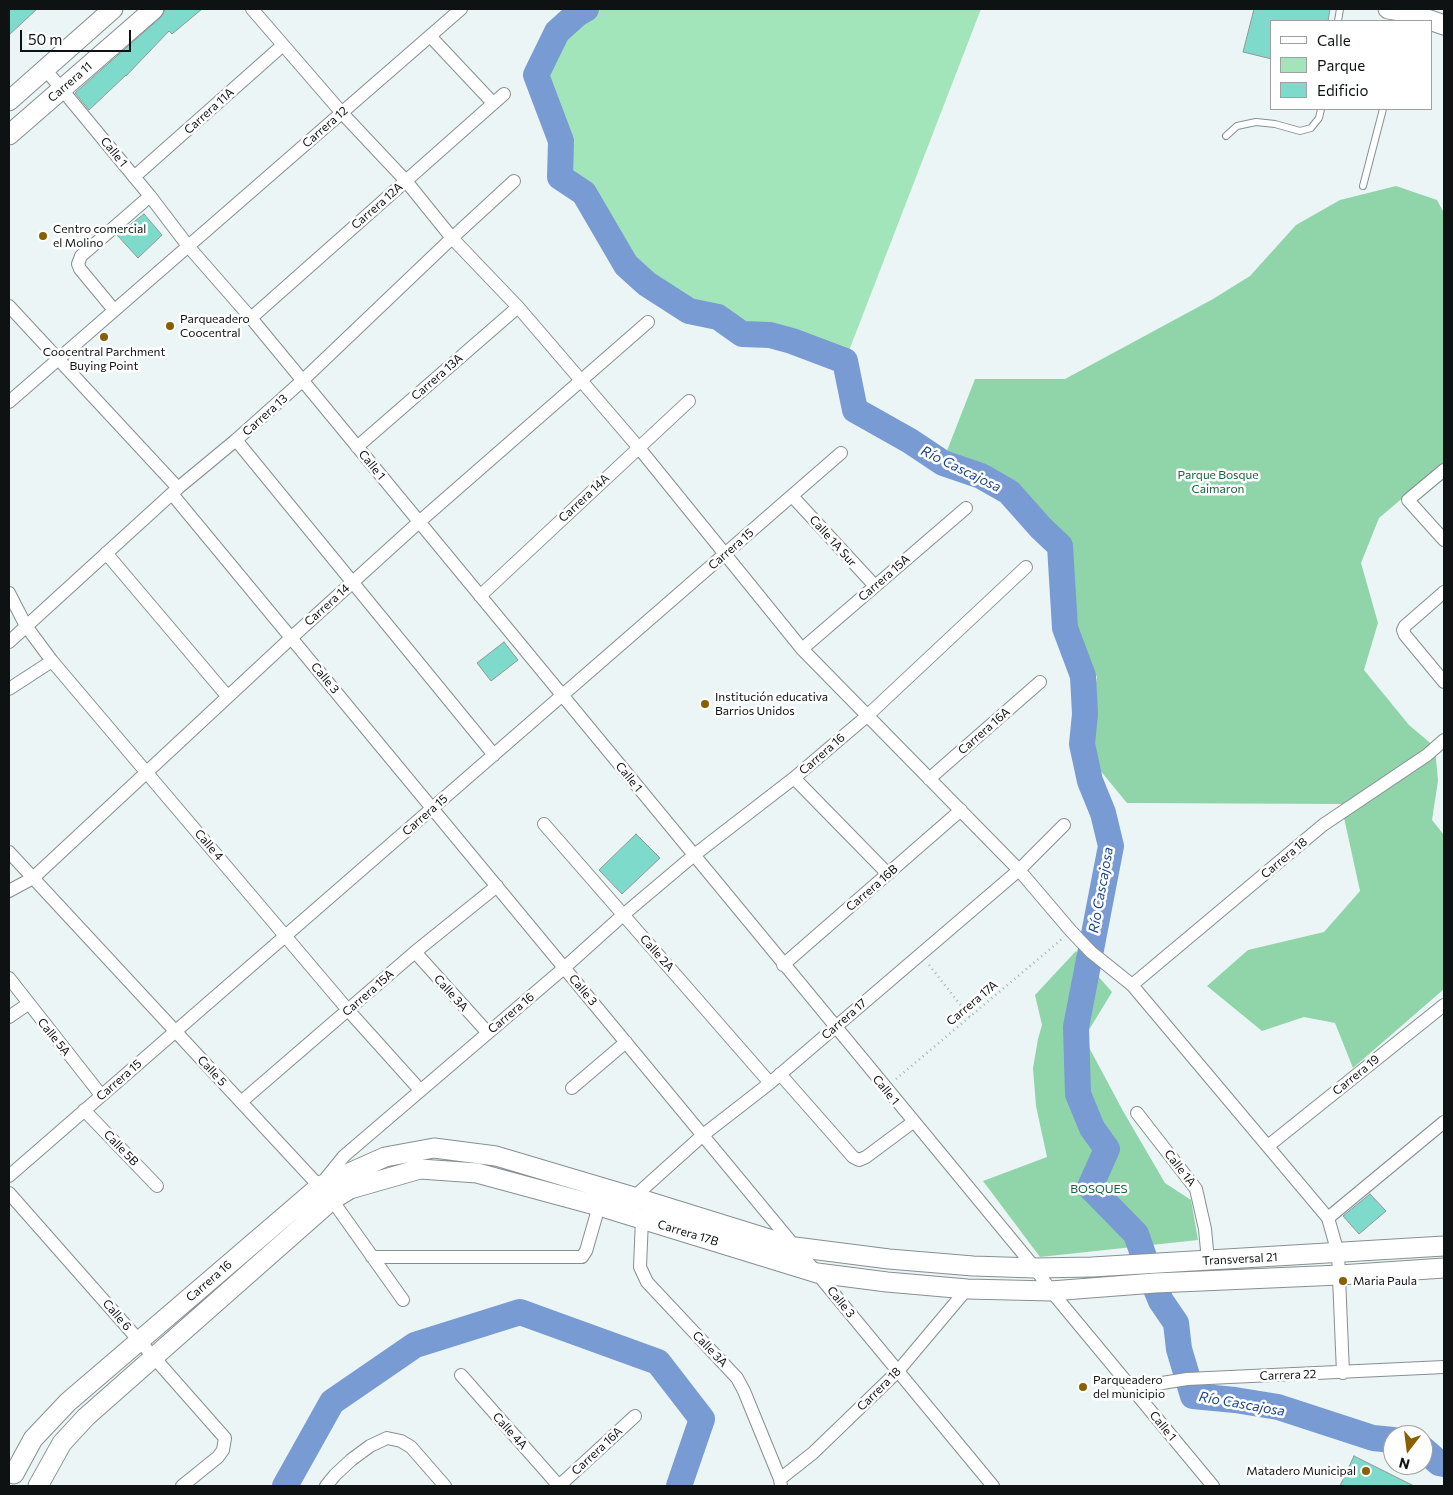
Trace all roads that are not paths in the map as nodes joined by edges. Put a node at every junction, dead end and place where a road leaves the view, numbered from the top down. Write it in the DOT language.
graph roads {
  1 [pos="113,9"];
  2 [pos="154,9"];
  3 [pos="252,9"];
  4 [pos="462,9"];
  5 [pos="1388,9"];
  6 [pos="1411,13"];
  7 [pos="1430,20"];
  8 [pos="430,36"];
  9 [pos="283,44"];
  10 [pos="45,69"];
  11 [pos="62,89"];
  12 [pos="504,94"];
  13 [pos="9,101"];
  14 [pos="493,103"];
  15 [pos="1321,110"];
  16 [pos="1383,110"];
  17 [pos="342,113"];
  18 [pos="9,135"];
  19 [pos="1226,136"];
  20 [pos="134,177"];
  21 [pos="406,181"];
  22 [pos="514,181"];
  23 [pos="1363,186"];
  24 [pos="150,196"];
  25 [pos="452,238"];
  26 [pos="188,246"];
  27 [pos="9,306"];
  28 [pos="518,306"];
  29 [pos="114,310"];
  30 [pos="251,318"];
  31 [pos="648,322"];
  32 [pos="57,360"];
  33 [pos="302,381"];
  34 [pos="580,381"];
  35 [pos="689,401"];
  36 [pos="9,402"];
  37 [pos="236,440"];
  38 [pos="357,447"];
  39 [pos="639,448"];
  40 [pos="841,454"];
  41 [pos="1444,470"];
  42 [pos="175,491"];
  43 [pos="792,496"];
  44 [pos="966,508"];
  45 [pos="418,522"];
  46 [pos="1444,540"];
  47 [pos="106,554"];
  48 [pos="725,554"];
  49 [pos="1026,567"];
  50 [pos="352,582"];
  51 [pos="874,586"];
  52 [pos="1444,592"];
  53 [pos="9,593"];
  54 [pos="480,596"];
  55 [pos="26,626"];
  56 [pos="291,638"];
  57 [pos="9,642"];
  58 [pos="802,649"];
  59 [pos="52,662"];
  60 [pos="1040,682"];
  61 [pos="1444,682"];
  62 [pos="9,689"];
  63 [pos="562,696"];
  64 [pos="228,697"];
  65 [pos="867,716"];
  66 [pos="1444,740"];
  67 [pos="494,755"];
  68 [pos="146,772"];
  69 [pos="794,778"];
  70 [pos="929,780"];
  71 [pos="432,808"];
  72 [pos="961,810"];
  73 [pos="544,824"];
  74 [pos="1064,825"];
  75 [pos="9,852"];
  76 [pos="693,856"];
  77 [pos="1019,870"];
  78 [pos="888,874"];
  79 [pos="33,878"];
  80 [pos="497,886"];
  81 [pos="9,891"];
  82 [pos="623,915"];
  83 [pos="286,935"];
  84 [pos="415,952"];
  85 [pos="783,965"];
  86 [pos="564,968"];
  87 [pos="9,978"];
  88 [pos="1132,986"];
  89 [pos="28,1004"];
  90 [pos="1444,1005"];
  91 [pos="348,1010"];
  92 [pos="9,1017"];
  93 [pos="835,1028"];
  94 [pos="175,1031"];
  95 [pos="488,1033"];
  96 [pos="626,1042"];
  97 [pos="775,1079"];
  98 [pos="572,1088"];
  99 [pos="420,1090"];
  100 [pos="101,1096"];
  101 [pos="242,1102"];
  102 [pos="84,1110"];
  103 [pos="1137,1113"];
  104 [pos="913,1122"];
  105 [pos="1444,1122"];
  106 [pos="703,1135"];
  107 [pos="1268,1146"];
  108 [pos="9,1176"];
  109 [pos="157,1186"];
  110 [pos="9,1193"];
  111 [pos="326,1193"];
  112 [pos="634,1197"];
  113 [pos="599,1206"];
  114 [pos="636,1217"];
  115 [pos="1328,1218"];
  116 [pos="1444,1246"];
  117 [pos="794,1247"];
  118 [pos="1338,1253"];
  119 [pos="372,1257"];
  120 [pos="1206,1261"];
  121 [pos="1035,1268"];
  122 [pos="1444,1268"];
  123 [pos="817,1273"];
  124 [pos="1340,1275"];
  125 [pos="967,1288"];
  126 [pos="1051,1290"];
  127 [pos="402,1300"];
  128 [pos="139,1341"];
  129 [pos="153,1356"];
  130 [pos="1444,1367"];
  131 [pos="898,1371"];
  132 [pos="1343,1373"];
  133 [pos="461,1375"];
  134 [pos="1131,1388"];
  135 [pos="634,1416"];
  136 [pos="11,1473"];
  137 [pos="780,1482"];
  138 [pos="36,1486"];
  139 [pos="182,1486"];
  140 [pos="326,1486"];
  141 [pos="445,1486"];
  142 [pos="559,1486"];
  143 [pos="993,1486"];
  144 [pos="1213,1486"];
  1 -- 10 [label="street"];
  2 -- 11 [label="street, Carrera 11"];
  3 -- 9 [label="street"];
  4 -- 8 [label="street, Carrera 12"];
  5 -- 6 [label="street"];
  6 -- 7 [label="street"];
  8 -- 14 [label="street"];
  8 -- 17 [label="street, Carrera 12"];
  9 -- 17 [label="street"];
  9 -- 20 [label="street, Carrera 11A"];
  10 -- 11 [label="street, Calle 1"];
  10 -- 13 [label="street"];
  11 -- 18 [label="street, Carrera 11"];
  11 -- 20 [label="street, Calle 1"];
  12 -- 14 [label="street, Carrera 12A"];
  14 -- 21 [label="street, Carrera 12A"];
  15 -- 19 [label="lane"];
  16 -- 23 [label="lane"];
  17 -- 21 [label="street"];
  17 -- 26 [label="street, Carrera 12"];
  20 -- 24 [label="street, Calle 1"];
  21 -- 25 [label="street"];
  21 -- 30 [label="street, Carrera 12A"];
  22 -- 25 [label="street, Carrera 13"];
  24 -- 26 [label="street, Calle 1"];
  24 -- 29 [label="street"];
  25 -- 28 [label="street"];
  25 -- 33 [label="street, Carrera 13"];
  26 -- 29 [label="street, Carrera 12"];
  26 -- 30 [label="street, Calle 1"];
  27 -- 32 [label="street, Calle 3"];
  28 -- 34 [label="street"];
  28 -- 38 [label="street, Carrera 13A"];
  29 -- 32 [label="street, Carrera 12"];
  30 -- 33 [label="street, Calle 1"];
  31 -- 34 [label="street, Carrera 14"];
  32 -- 36 [label="street, Carrera 12"];
  32 -- 42 [label="street, Calle 3"];
  33 -- 37 [label="street, Carrera 13"];
  33 -- 38 [label="street, Calle 1"];
  34 -- 39 [label="street"];
  34 -- 45 [label="street, Carrera 14"];
  35 -- 39 [label="street, Carrera 14A"];
  37 -- 42 [label="street, Carrera 13"];
  37 -- 50 [label="street"];
  38 -- 45 [label="street, Calle 1"];
  39 -- 48 [label="street"];
  39 -- 54 [label="street, Carrera 14A"];
  40 -- 43 [label="street, Carrera 15"];
  41 -- 46 [label="street"];
  42 -- 47 [label="street, Carrera 13"];
  42 -- 56 [label="street, Calle 3"];
  43 -- 48 [label="street, Carrera 15"];
  43 -- 51 [label="street, Calle 1A Sur"];
  44 -- 51 [label="street, Carrera 15A"];
  45 -- 50 [label="street, Carrera 14"];
  45 -- 54 [label="street, Calle 1"];
  47 -- 55 [label="street, Carrera 13"];
  47 -- 64 [label="street"];
  48 -- 58 [label="street"];
  48 -- 63 [label="street, Carrera 15"];
  49 -- 65 [label="street, Carrera 16"];
  50 -- 56 [label="street, Carrera 14"];
  50 -- 67 [label="street"];
  51 -- 58 [label="street, Carrera 15A"];
  52 -- 61 [label="street"];
  53 -- 55 [label="street, Calle 4"];
  54 -- 63 [label="street, Calle 1"];
  55 -- 57 [label="street, Carrera 13"];
  55 -- 59 [label="street, Calle 4"];
  56 -- 64 [label="street, Carrera 14"];
  56 -- 71 [label="street, Calle 3"];
  58 -- 65 [label="street"];
  59 -- 62 [label="street"];
  59 -- 68 [label="street, Calle 4"];
  60 -- 70 [label="street, Carrera 16A"];
  63 -- 67 [label="street, Carrera 15"];
  63 -- 76 [label="street, Calle 1"];
  64 -- 68 [label="street, Carrera 14"];
  65 -- 69 [label="street, Carrera 16"];
  65 -- 70 [label="street"];
  66 -- 88 [label="street, Carrera 18"];
  67 -- 71 [label="street, Carrera 15"];
  68 -- 79 [label="street, Carrera 14"];
  68 -- 83 [label="street, Calle 4"];
  69 -- 76 [label="street, Carrera 16"];
  69 -- 78 [label="street"];
  70 -- 72 [label="street"];
  71 -- 80 [label="street, Calle 3"];
  71 -- 83 [label="street, Carrera 15"];
  72 -- 77 [label="street"];
  72 -- 78 [label="street, Carrera 16B"];
  73 -- 82 [label="street, Calle 2A"];
  74 -- 77 [label="street, Carrera 17"];
  75 -- 79 [label="street, Calle 5"];
  76 -- 82 [label="street, Carrera 16"];
  76 -- 85 [label="street, Calle 1"];
  77 -- 88 [label="street"];
  77 -- 93 [label="street, Carrera 17"];
  78 -- 85 [label="street, Carrera 16B"];
  79 -- 81 [label="street, Carrera 14"];
  79 -- 94 [label="street, Calle 5"];
  80 -- 84 [label="street, Carrera 15A"];
  80 -- 86 [label="street, Calle 3"];
  82 -- 86 [label="street, Carrera 16"];
  82 -- 97 [label="street, Calle 2A"];
  83 -- 91 [label="street, Calle 4"];
  83 -- 94 [label="street, Carrera 15"];
  84 -- 91 [label="street, Carrera 15A"];
  84 -- 95 [label="street, Calle 3A"];
  85 -- 93 [label="street, Calle 1"];
  86 -- 95 [label="street, Carrera 16"];
  86 -- 96 [label="street, Calle 3"];
  87 -- 89 [label="street, Calle 5A"];
  88 -- 107 [label="street"];
  89 -- 92 [label="street"];
  89 -- 100 [label="street, Calle 5A"];
  90 -- 107 [label="street, Carrera 19"];
  91 -- 99 [label="street, Calle 4"];
  91 -- 101 [label="street, Carrera 15A"];
  93 -- 97 [label="street, Carrera 17"];
  93 -- 104 [label="street, Calle 1"];
  94 -- 100 [label="street, Carrera 15"];
  94 -- 101 [label="street, Calle 5"];
  95 -- 99 [label="street, Carrera 16"];
  96 -- 98 [label="street"];
  96 -- 106 [label="street, Calle 3"];
  97 -- 104 [label="street, Calle 2A"];
  97 -- 106 [label="street, Carrera 17"];
  99 -- 111 [label="street, Carrera 16"];
  100 -- 102 [label="street, Carrera 15"];
  101 -- 111 [label="street, Calle 5"];
  102 -- 108 [label="street, Carrera 15"];
  102 -- 109 [label="street, Calle 5B"];
  103 -- 120 [label="street, Calle 1A"];
  104 -- 121 [label="street, Calle 1"];
  105 -- 115 [label="street"];
  106 -- 112 [label="street, Carrera 17"];
  106 -- 117 [label="street, Calle 3"];
  107 -- 115 [label="street"];
  110 -- 128 [label="street, Calle 6"];
  111 -- 112 [label="street, Carrera 17B"];
  111 -- 113 [label="street, Carrera 17B"];
  111 -- 119 [label="street, Calle 5"];
  111 -- 128 [label="street, Carrera 16"];
  111 -- 129 [label="street, Carrera 16"];
  112 -- 114 [label="street"];
  112 -- 117 [label="street, Carrera 17B"];
  113 -- 114 [label="street, Carrera 17B"];
  113 -- 119 [label="street"];
  114 -- 123 [label="street, Carrera 17B"];
  114 -- 137 [label="street, Calle 3A"];
  115 -- 118 [label="street"];
  116 -- 118 [label="street, Transversal 21"];
  117 -- 121 [label="street, Carrera 17B"];
  117 -- 123 [label="street, Calle 3"];
  118 -- 120 [label="street, Transversal 21"];
  118 -- 124 [label="street"];
  119 -- 127 [label="street, Calle 5"];
  120 -- 121 [label="street, Transversal 21"];
  121 -- 126 [label="street, Calle 1"];
  122 -- 124 [label="street"];
  123 -- 125 [label="street, Carrera 17B"];
  123 -- 131 [label="street, Calle 3"];
  124 -- 126 [label="street, Carrera 17B"];
  124 -- 132 [label="street"];
  125 -- 126 [label="street, Carrera 17B"];
  125 -- 131 [label="street, Carrera 18"];
  126 -- 134 [label="street, Calle 1"];
  128 -- 129 [label="street, Calle 6"];
  128 -- 136 [label="street, Carrera 16"];
  129 -- 138 [label="street, Carrera 16"];
  129 -- 139 [label="street, Calle 6"];
  130 -- 132 [label="street, Carrera 22"];
  131 -- 137 [label="street, Carrera 18"];
  131 -- 143 [label="street, Calle 3"];
  132 -- 134 [label="street, Carrera 22"];
  133 -- 142 [label="street, Calle 4A"];
  134 -- 144 [label="street, Calle 1"];
  135 -- 142 [label="street, Carrera 16A"];
  136 -- 138 [label="street"];
  140 -- 141 [label="street"];
}
